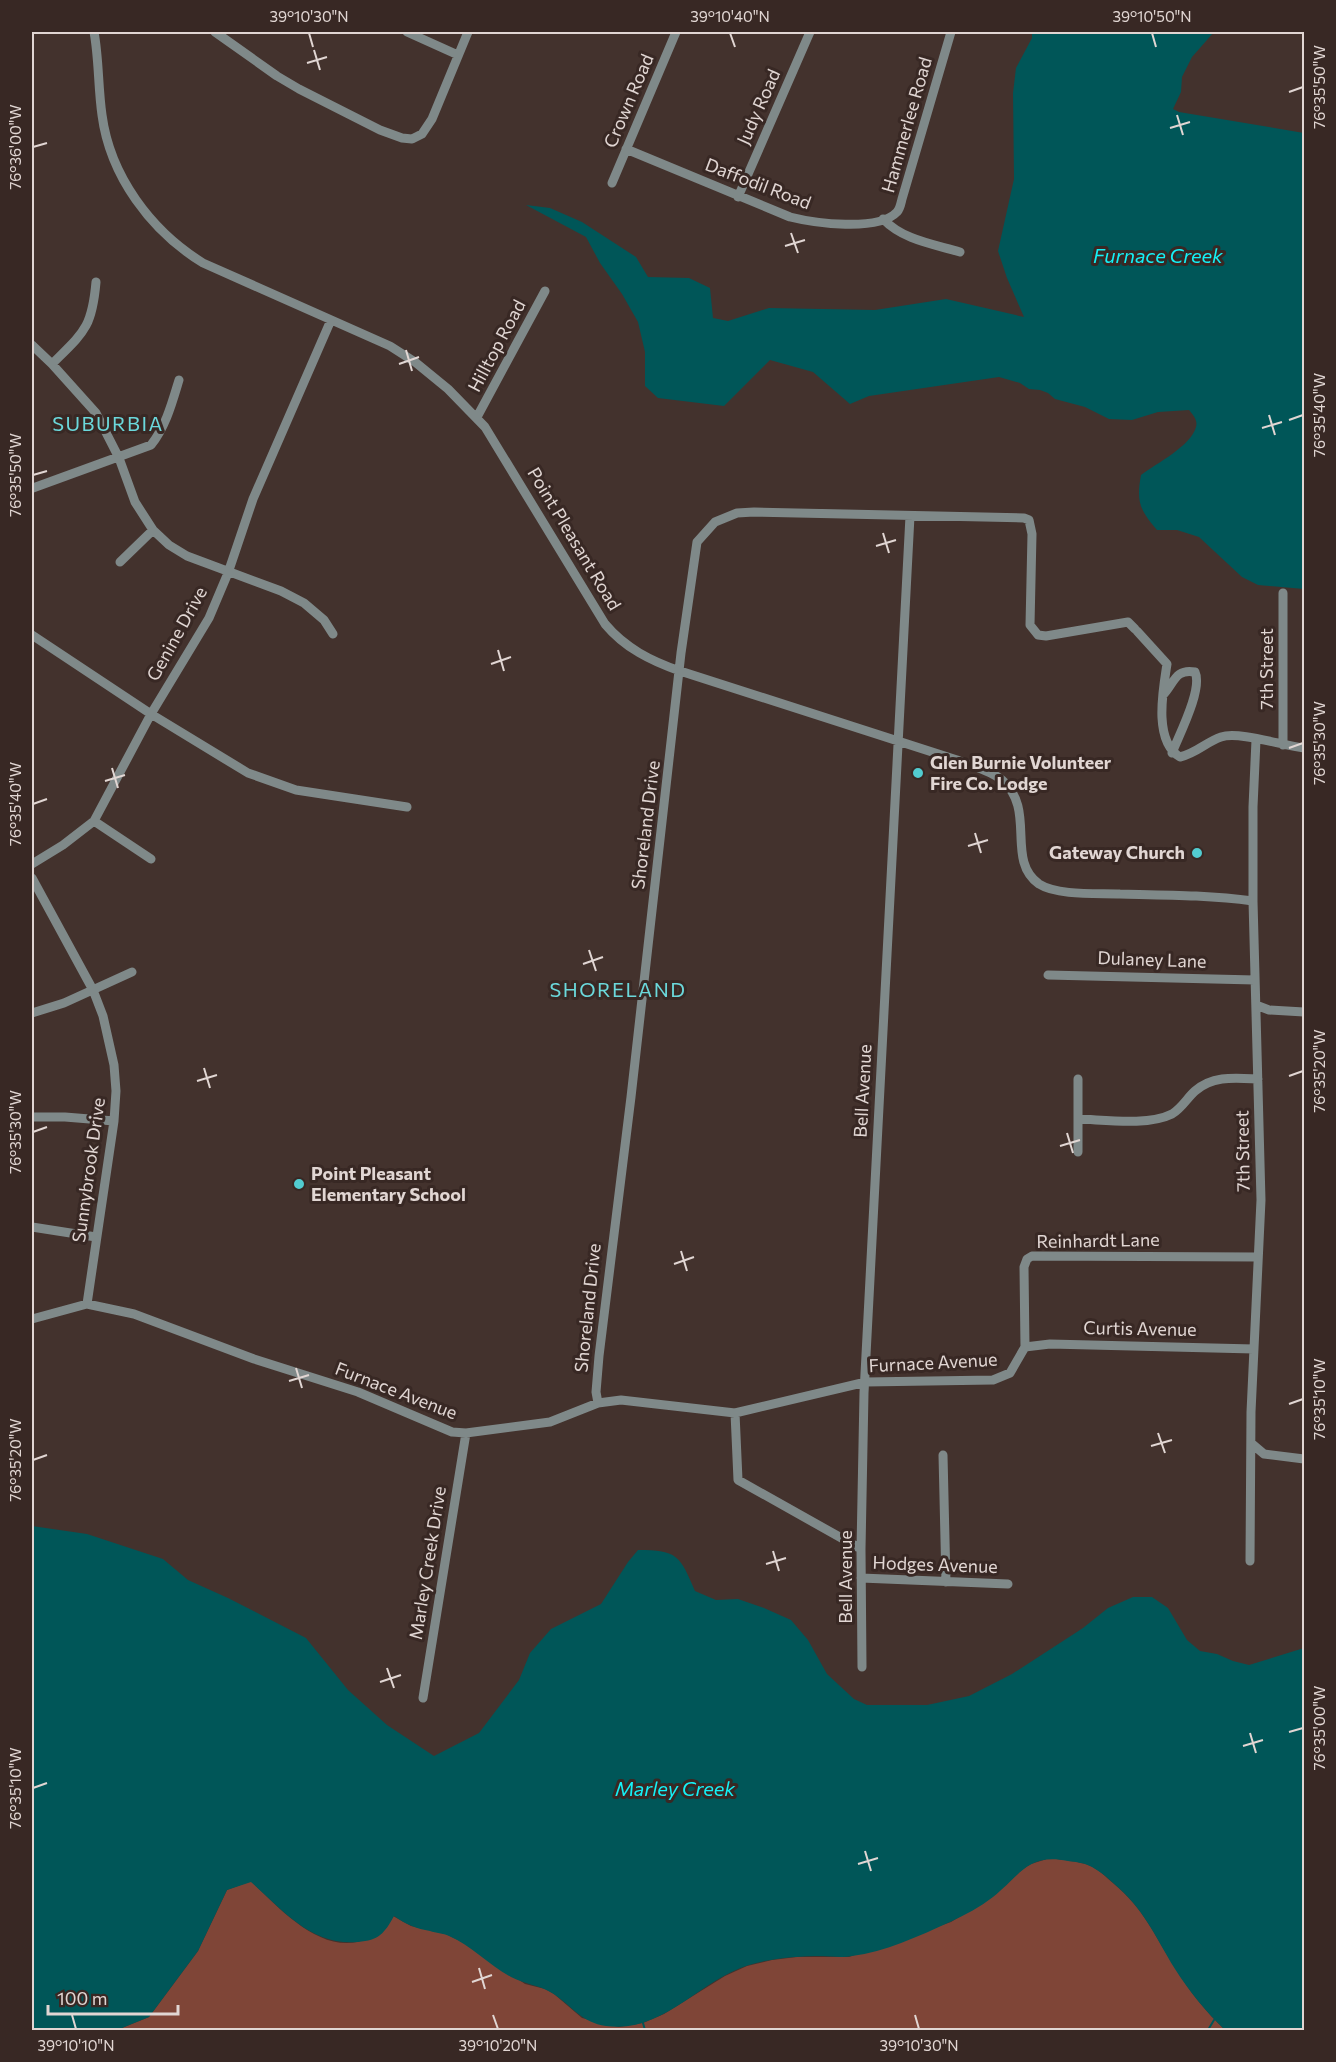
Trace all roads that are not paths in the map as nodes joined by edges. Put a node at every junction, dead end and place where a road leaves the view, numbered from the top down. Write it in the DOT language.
graph roads {
  1 [pos="94,32"];
  2 [pos="215,32"];
  3 [pos="407,32"];
  4 [pos="468,32"];
  5 [pos="676,32"];
  6 [pos="810,32"];
  7 [pos="951,32"];
  8 [pos="458,55"];
  9 [pos="626,149"];
  10 [pos="612,183"];
  11 [pos="738,196"];
  12 [pos="883,219"];
  13 [pos="960,252"];
  14 [pos="96,282"];
  15 [pos="545,291"];
  16 [pos="331,320"];
  17 [pos="32,345"];
  18 [pos="52,364"];
  19 [pos="179,380"];
  20 [pos="477,417"];
  21 [pos="119,458"];
  22 [pos="33,488"];
  23 [pos="910,516"];
  24 [pos="153,530"];
  25 [pos="120,562"];
  26 [pos="228,573"];
  27 [pos="1283,593"];
  28 [pos="333,634"];
  29 [pos="32,635"];
  30 [pos="680,671"];
  31 [pos="1162,696"];
  32 [pos="151,714"];
  33 [pos="1256,740"];
  34 [pos="900,742"];
  35 [pos="1283,746"];
  36 [pos="1305,748"];
  37 [pos="1172,753"];
  38 [pos="406,807"];
  39 [pos="94,821"];
  40 [pos="150,859"];
  41 [pos="32,864"];
  42 [pos="32,878"];
  43 [pos="1253,901"];
  44 [pos="132,972"];
  45 [pos="1048,975"];
  46 [pos="1255,980"];
  47 [pos="93,990"];
  48 [pos="1256,1005"];
  49 [pos="1305,1012"];
  50 [pos="32,1013"];
  51 [pos="1078,1078"];
  52 [pos="1258,1079"];
  53 [pos="32,1117"];
  54 [pos="1079,1119"];
  55 [pos="114,1121"];
  56 [pos="1078,1152"];
  57 [pos="32,1227"];
  58 [pos="96,1237"];
  59 [pos="1258,1257"];
  60 [pos="87,1304"];
  61 [pos="32,1319"];
  62 [pos="1025,1347"];
  63 [pos="1254,1349"];
  64 [pos="866,1382"];
  65 [pos="598,1402"];
  66 [pos="735,1413"];
  67 [pos="466,1433"];
  68 [pos="1251,1443"];
  69 [pos="943,1455"];
  70 [pos="1305,1459"];
  71 [pos="861,1549"];
  72 [pos="1251,1561"];
  73 [pos="861,1578"];
  74 [pos="946,1582"];
  75 [pos="1008,1584"];
  76 [pos="862,1667"];
  77 [pos="423,1698"];
  1 -- 16 [label="street, Point Pleasant Road"];
  2 -- 8 [label="street"];
  3 -- 8 [label="street"];
  4 -- 8 [label="street"];
  5 -- 9 [label="street, Crown Road"];
  6 -- 11 [label="street, Judy Road"];
  7 -- 12 [label="street, Hammerlee Road"];
  9 -- 10 [label="street, Crown Road"];
  9 -- 11 [label="street, Daffodil Road"];
  11 -- 12 [label="street, Daffodil Road"];
  12 -- 13 [label="street"];
  14 -- 18 [label="street"];
  15 -- 20 [label="street, Hilltop Road"];
  16 -- 20 [label="street, Point Pleasant Road"];
  16 -- 26 [label="street, Genine Drive"];
  17 -- 18 [label="street"];
  18 -- 21 [label="street"];
  19 -- 21 [label="street"];
  20 -- 30 [label="street, Point Pleasant Road"];
  21 -- 22 [label="street"];
  21 -- 24 [label="street"];
  23 -- 30 [label="street, Shoreland Drive"];
  23 -- 31 [label="street, Shoreland Drive"];
  23 -- 34 [label="street, Bell Avenue"];
  24 -- 25 [label="street"];
  24 -- 26 [label="street"];
  26 -- 28 [label="street"];
  26 -- 32 [label="street, Genine Drive"];
  27 -- 35 [label="street, 7th Street"];
  29 -- 32 [label="street"];
  30 -- 34 [label="street, Point Pleasant Road"];
  30 -- 65 [label="street, Shoreland Drive"];
  31 -- 37 [label="street"];
  31 -- 37 [label="street"];
  32 -- 38 [label="street"];
  32 -- 39 [label="street, Genine Drive"];
  33 -- 35 [label="street"];
  33 -- 37 [label="street"];
  33 -- 43 [label="street, 7th Street"];
  34 -- 43 [label="street, Point Pleasant Road"];
  34 -- 64 [label="street, Bell Avenue"];
  35 -- 36 [label="street"];
  39 -- 40 [label="street"];
  39 -- 41 [label="street, Genine Drive"];
  42 -- 47 [label="street, Sunnybrook Drive"];
  43 -- 46 [label="street, 7th Street"];
  44 -- 47 [label="street"];
  45 -- 46 [label="street, Dulaney Lane"];
  46 -- 48 [label="street, 7th Street"];
  47 -- 50 [label="street"];
  47 -- 55 [label="street, Sunnybrook Drive"];
  48 -- 49 [label="street"];
  48 -- 52 [label="street, 7th Street"];
  51 -- 54 [label="street"];
  52 -- 54 [label="street"];
  52 -- 59 [label="street, 7th Street"];
  53 -- 55 [label="street"];
  54 -- 56 [label="street"];
  55 -- 58 [label="street, Sunnybrook Drive"];
  57 -- 58 [label="street"];
  58 -- 60 [label="street, Sunnybrook Drive"];
  59 -- 62 [label="street, Reinhardt Lane"];
  59 -- 63 [label="street, 7th Street"];
  60 -- 61 [label="street, Furnace Avenue"];
  60 -- 67 [label="street, Furnace Avenue"];
  62 -- 63 [label="street, Curtis Avenue"];
  62 -- 64 [label="street, Furnace Avenue"];
  63 -- 68 [label="street, 7th Street"];
  64 -- 66 [label="street, Furnace Avenue"];
  64 -- 71 [label="street, Bell Avenue"];
  65 -- 66 [label="street, Furnace Avenue"];
  65 -- 67 [label="street, Furnace Avenue"];
  66 -- 71 [label="street, Hodges Avenue"];
  67 -- 77 [label="street, Marley Creek Drive"];
  68 -- 70 [label="street"];
  68 -- 72 [label="street, 7th Street"];
  69 -- 74 [label="street"];
  71 -- 73 [label="street, Bell Avenue"];
  73 -- 74 [label="street, Hodges Avenue"];
  73 -- 76 [label="street, Bell Avenue"];
  74 -- 75 [label="street, Hodges Avenue"];
}
